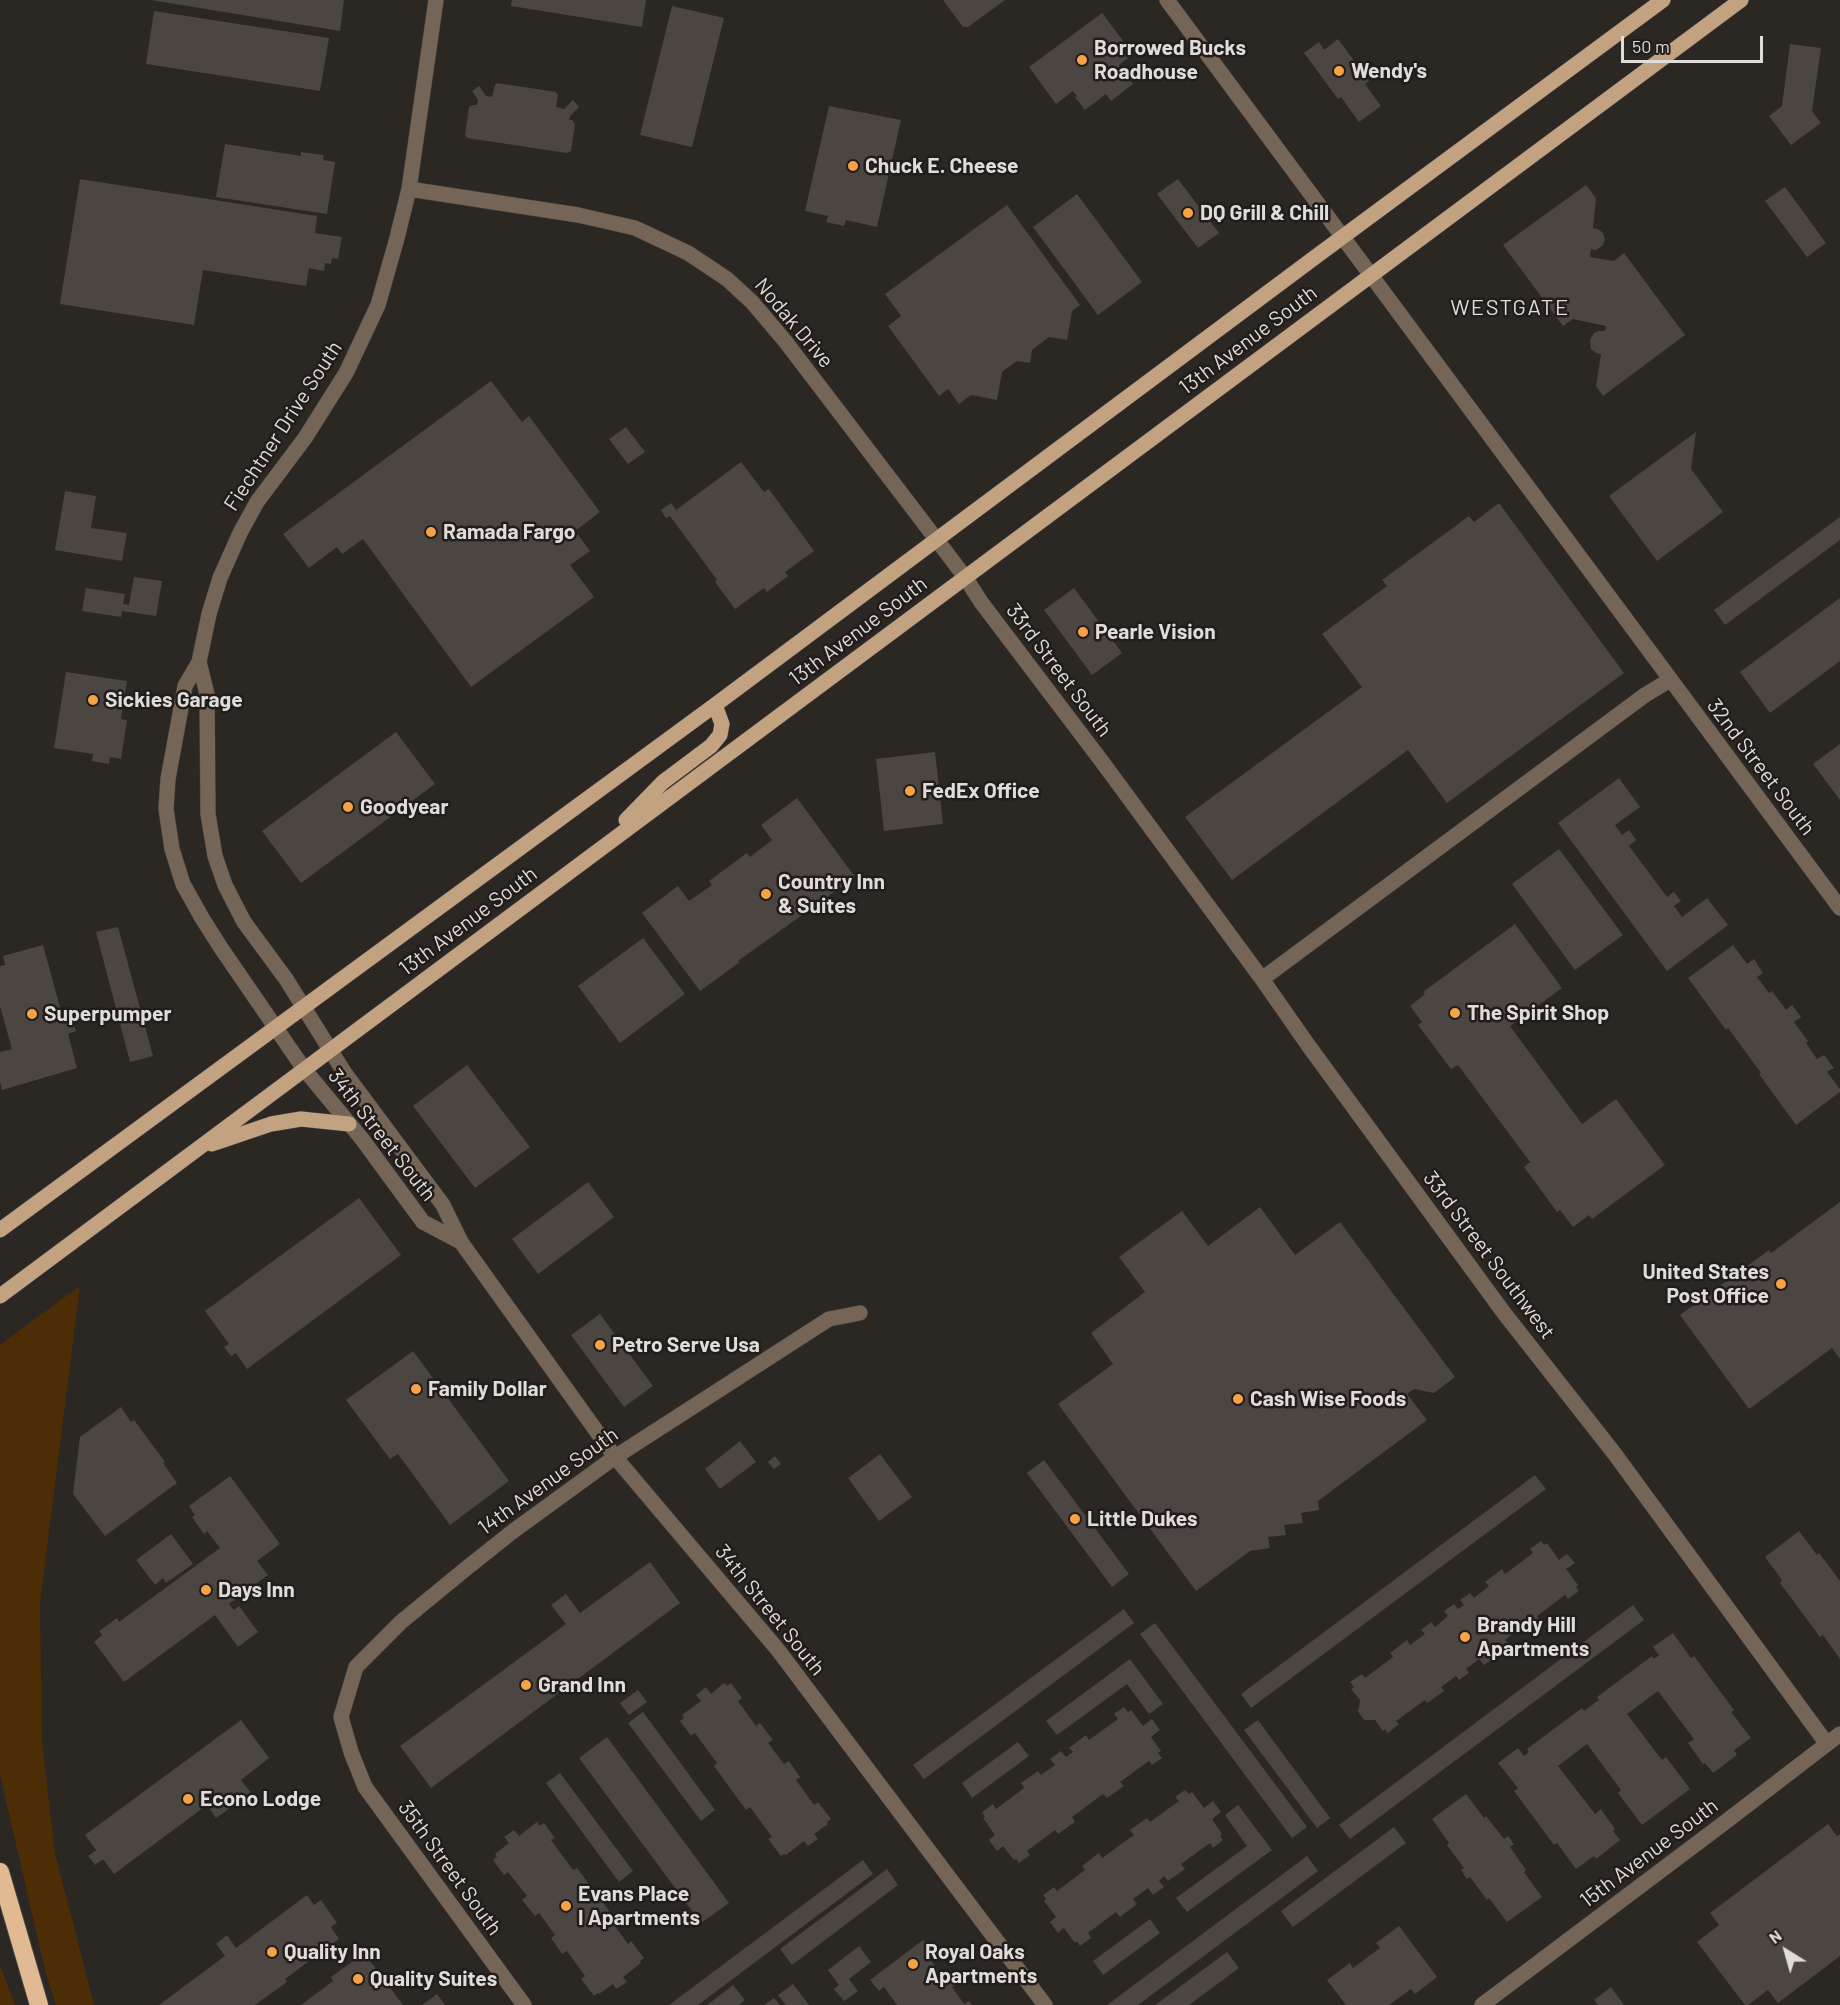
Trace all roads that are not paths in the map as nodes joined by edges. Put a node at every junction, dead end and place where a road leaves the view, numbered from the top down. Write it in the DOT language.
graph roads {
  1 [pos="436,0"];
  2 [pos="1167,0"];
  3 [pos="1663,0"];
  4 [pos="1741,0"];
  5 [pos="409,189"];
  6 [pos="1342,236"];
  7 [pos="1371,275"];
  8 [pos="936,539"];
  9 [pos="965,577"];
  10 [pos="199,662"];
  11 [pos="1670,680"];
  12 [pos="715,705"];
  13 [pos="1122,788"];
  14 [pos="595,853"];
  15 [pos="1840,908"];
  16 [pos="1262,979"];
  17 [pos="304,1006"];
  18 [pos="275,1027"];
  19 [pos="331,1049"];
  20 [pos="304,1069"];
  21 [pos="349,1124"];
  22 [pos="193,1152"];
  23 [pos="0,1230"];
  24 [pos="461,1242"];
  25 [pos="0,1296"];
  26 [pos="860,1313"];
  27 [pos="615,1457"];
  28 [pos="1840,1734"];
  29 [pos="1827,1744"];
  30 [pos="351,1752"];
  31 [pos="0,1872"];
  32 [pos="39,2005"];
  33 [pos="524,2005"];
  34 [pos="1045,2005"];
  35 [pos="1482,2005"];
  1 -- 5 [label="street, Fiechtner Drive South"];
  2 -- 6 [label="street"];
  3 -- 6 [label="main road, 13th Avenue South"];
  4 -- 7 [label="main road, 13th Avenue South"];
  5 -- 8 [label="street, Nodak Drive"];
  5 -- 10 [label="street, Fiechtner Drive South"];
  6 -- 7 [label="street"];
  6 -- 8 [label="main road, 13th Avenue South"];
  7 -- 9 [label="main road, 13th Avenue South"];
  7 -- 11 [label="street, 32nd Street South"];
  8 -- 9 [label="street, Nodak Drive"];
  8 -- 12 [label="main road, 13th Avenue South"];
  9 -- 13 [label="street, 33rd Street South"];
  9 -- 14 [label="main road, 13th Avenue South"];
  10 -- 17 [label="street, Fiechtner Drive South"];
  10 -- 18 [label="street, Fiechtner Drive South"];
  11 -- 15 [label="street, 32nd Street South"];
  11 -- 16 [label="street"];
  12 -- 14 [label="main road"];
  12 -- 17 [label="main road, 13th Avenue South"];
  13 -- 16 [label="street, 33rd Street Southwest"];
  14 -- 19 [label="main road, 13th Avenue South"];
  16 -- 29 [label="street, 33rd Street Southwest"];
  17 -- 18 [label="main road, 13th Avenue South"];
  17 -- 19 [label="street, Fiechtner Drive South"];
  18 -- 20 [label="street, Fiechtner Drive South"];
  18 -- 23 [label="main road, 13th Avenue South"];
  19 -- 20 [label="main road, 13th Avenue South"];
  19 -- 24 [label="street, 34th Street South"];
  20 -- 21 [label="street, 34th Street South"];
  20 -- 22 [label="main road, 13th Avenue South"];
  21 -- 22 [label="main road"];
  21 -- 24 [label="street, 34th Street South"];
  22 -- 25 [label="main road, 13th Avenue South"];
  24 -- 27 [label="street, 34th Street South"];
  26 -- 27 [label="street, 14th Avenue South"];
  27 -- 30 [label="street, 14th Avenue South"];
  27 -- 34 [label="street, 34th Street South"];
  28 -- 29 [label="street, 15th Avenue South"];
  29 -- 35 [label="street, 15th Avenue South"];
  30 -- 33 [label="street, 35th Street South"];
  31 -- 32 [label="highway"];
}
